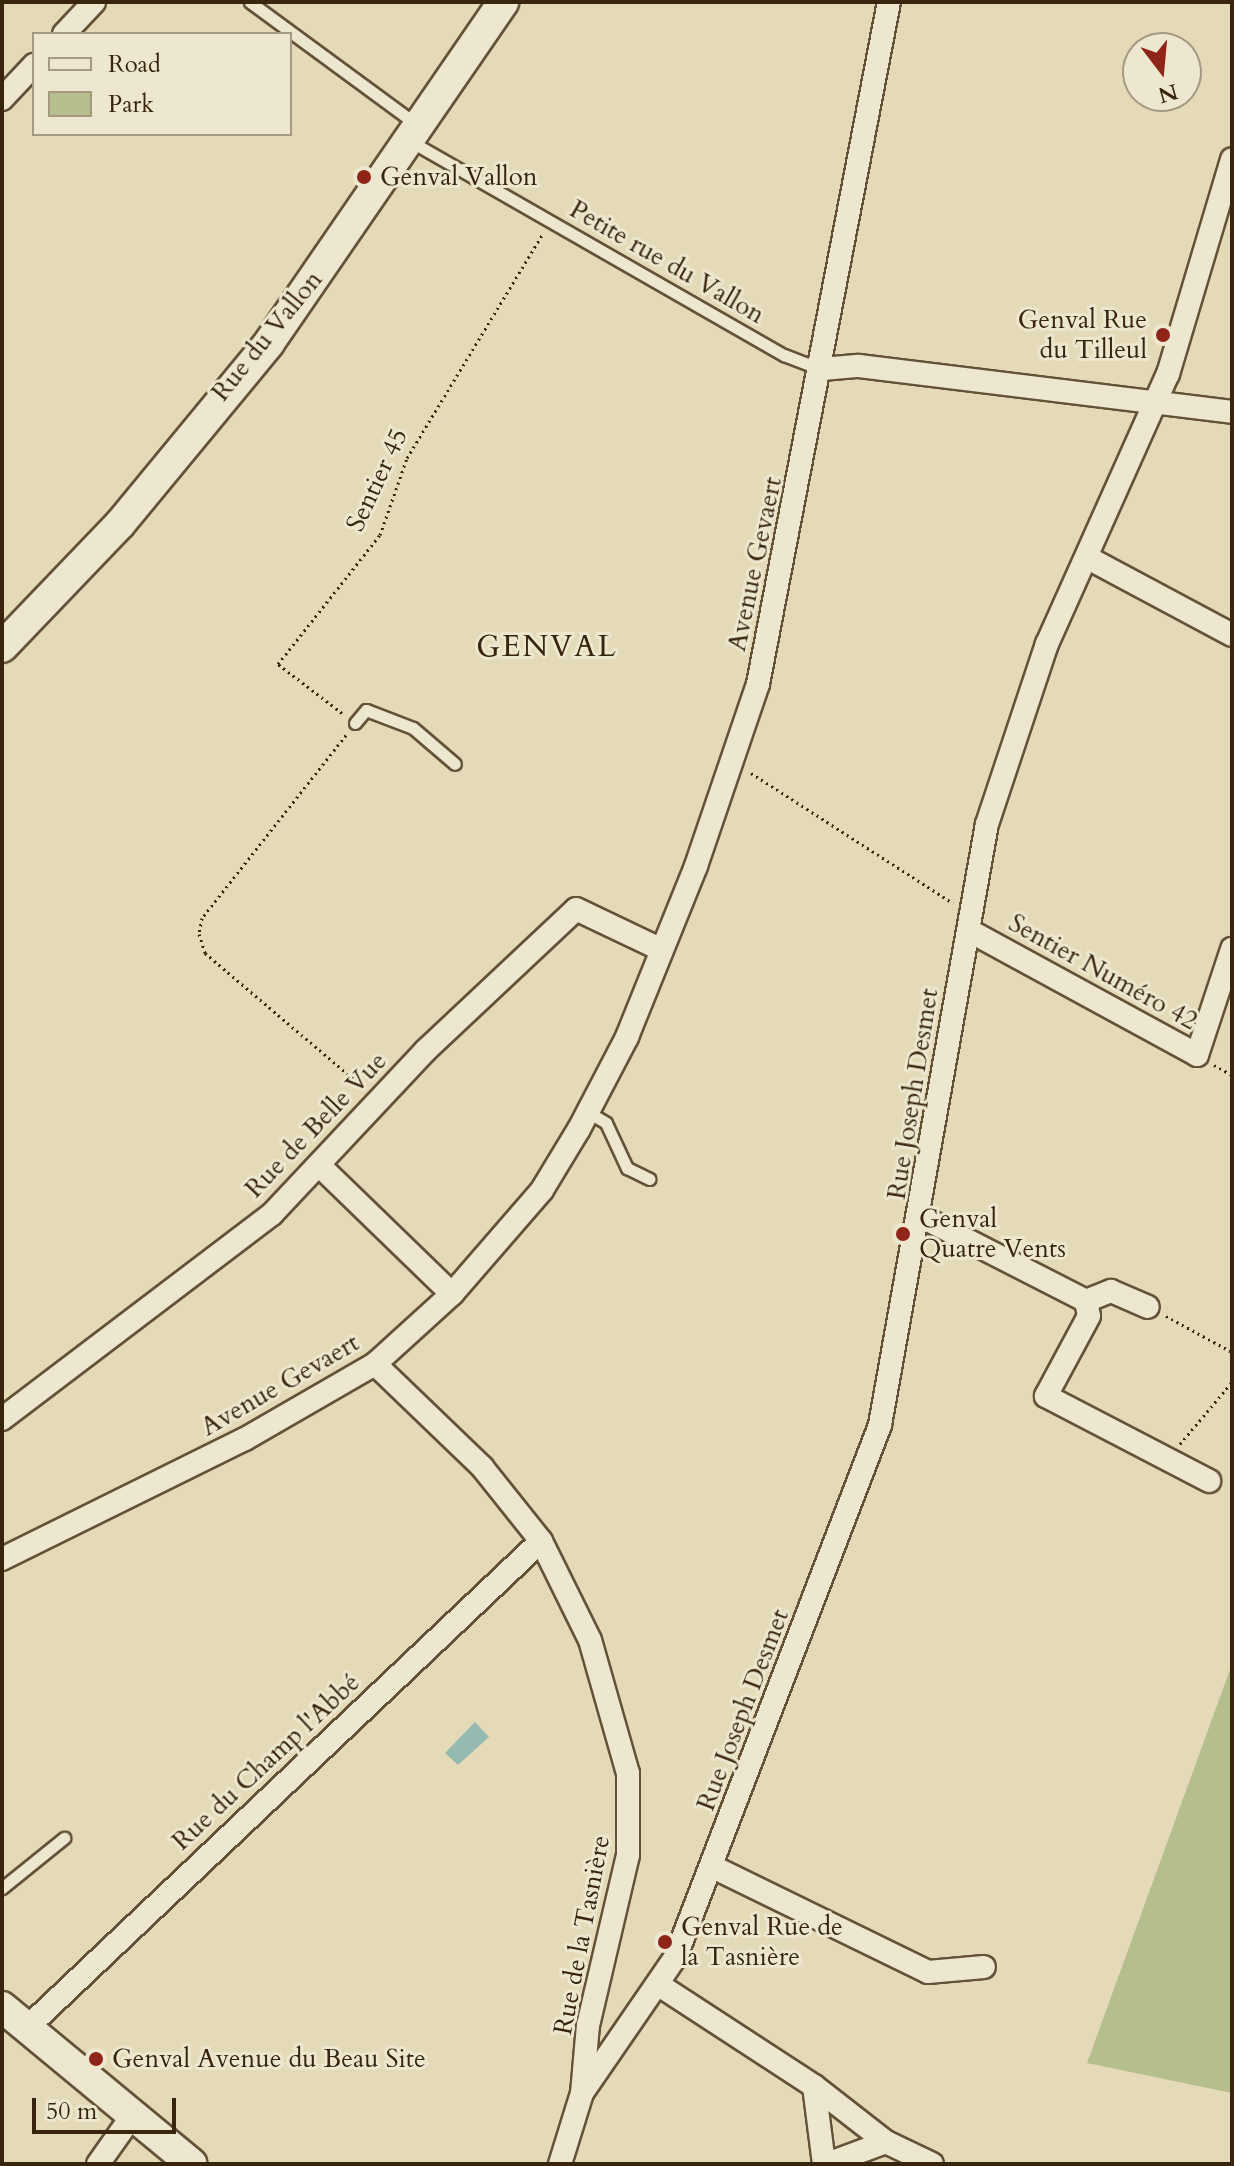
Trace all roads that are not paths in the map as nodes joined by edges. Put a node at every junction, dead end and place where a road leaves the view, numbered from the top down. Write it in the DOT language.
graph roads {
  1 [pos="94,2"];
  2 [pos="250,2"];
  3 [pos="503,2"];
  4 [pos="889,2"];
  5 [pos="66,32"];
  6 [pos="287,32"];
  7 [pos="292,36"];
  8 [pos="32,67"];
  9 [pos="2,99"];
  10 [pos="414,134"];
  11 [pos="1232,159"];
  12 [pos="822,369"];
  13 [pos="1152,402"];
  14 [pos="1232,412"];
  15 [pos="1088,558"];
  16 [pos="1232,635"];
  17 [pos="2,647"];
  18 [pos="355,723"];
  19 [pos="455,764"];
  20 [pos="970,923"];
  21 [pos="1232,949"];
  22 [pos="662,950"];
  23 [pos="588,1112"];
  24 [pos="321,1167"];
  25 [pos="650,1179"];
  26 [pos="922,1217"];
  27 [pos="452,1294"];
  28 [pos="1086,1301"];
  29 [pos="1148,1307"];
  30 [pos="375,1364"];
  31 [pos="2,1419"];
  32 [pos="1209,1481"];
  33 [pos="541,1541"];
  34 [pos="2,1559"];
  35 [pos="64,1838"];
  36 [pos="713,1867"];
  37 [pos="2,1888"];
  38 [pos="984,1967"];
  39 [pos="659,1985"];
  40 [pos="2,2007"];
  41 [pos="31,2024"];
  42 [pos="814,2086"];
  43 [pos="582,2093"];
  44 [pos="132,2116"];
  45 [pos="886,2142"];
  46 [pos="98,2164"];
  47 [pos="192,2164"];
  48 [pos="560,2164"];
  49 [pos="826,2164"];
  50 [pos="932,2164"];
  1 -- 5 [label="street"];
  2 -- 6 [label="lane, Petite rue du Vallon"];
  3 -- 10 [label="street, Rue du Vallon"];
  4 -- 12 [label="street, Avenue Gevaert"];
  7 -- 10 [label="lane, Petite rue du Vallon"];
  8 -- 9 [label="street"];
  10 -- 12 [label="lane, Petite rue du Vallon"];
  10 -- 17 [label="street, Rue du Vallon"];
  11 -- 13 [label="street, Rue Joseph Desmet"];
  12 -- 13 [label="street"];
  12 -- 22 [label="street, Avenue Gevaert"];
  13 -- 14 [label="street"];
  13 -- 15 [label="street, Rue Joseph Desmet"];
  15 -- 16 [label="street"];
  15 -- 20 [label="street, Rue Joseph Desmet"];
  18 -- 19 [label="lane"];
  20 -- 21 [label="street, Sentier Numéro 42"];
  20 -- 26 [label="street, Rue Joseph Desmet"];
  22 -- 23 [label="street, Avenue Gevaert"];
  22 -- 24 [label="street, Rue de Belle Vue"];
  23 -- 25 [label="lane"];
  23 -- 27 [label="street, Avenue Gevaert"];
  24 -- 27 [label="street"];
  24 -- 31 [label="street, Rue de Belle Vue"];
  26 -- 28 [label="street"];
  26 -- 36 [label="street, Rue Joseph Desmet"];
  27 -- 30 [label="street, Avenue Gevaert"];
  28 -- 29 [label="street"];
  28 -- 32 [label="street"];
  30 -- 33 [label="street, Rue de la Tasnière"];
  30 -- 34 [label="street, Avenue Gevaert"];
  33 -- 41 [label="street, Rue du Champ l'Abbé"];
  33 -- 43 [label="street, Rue de la Tasnière"];
  35 -- 37 [label="lane"];
  36 -- 38 [label="street"];
  36 -- 39 [label="street, Rue Joseph Desmet"];
  39 -- 42 [label="street"];
  39 -- 43 [label="street, Rue Joseph Desmet"];
  40 -- 41 [label="street"];
  41 -- 44 [label="street"];
  42 -- 45 [label="street"];
  42 -- 49 [label="street"];
  43 -- 48 [label="street, Rue de la Tasnière"];
  44 -- 46 [label="street"];
  44 -- 47 [label="street"];
  45 -- 49 [label="street"];
  45 -- 50 [label="street"];
}
